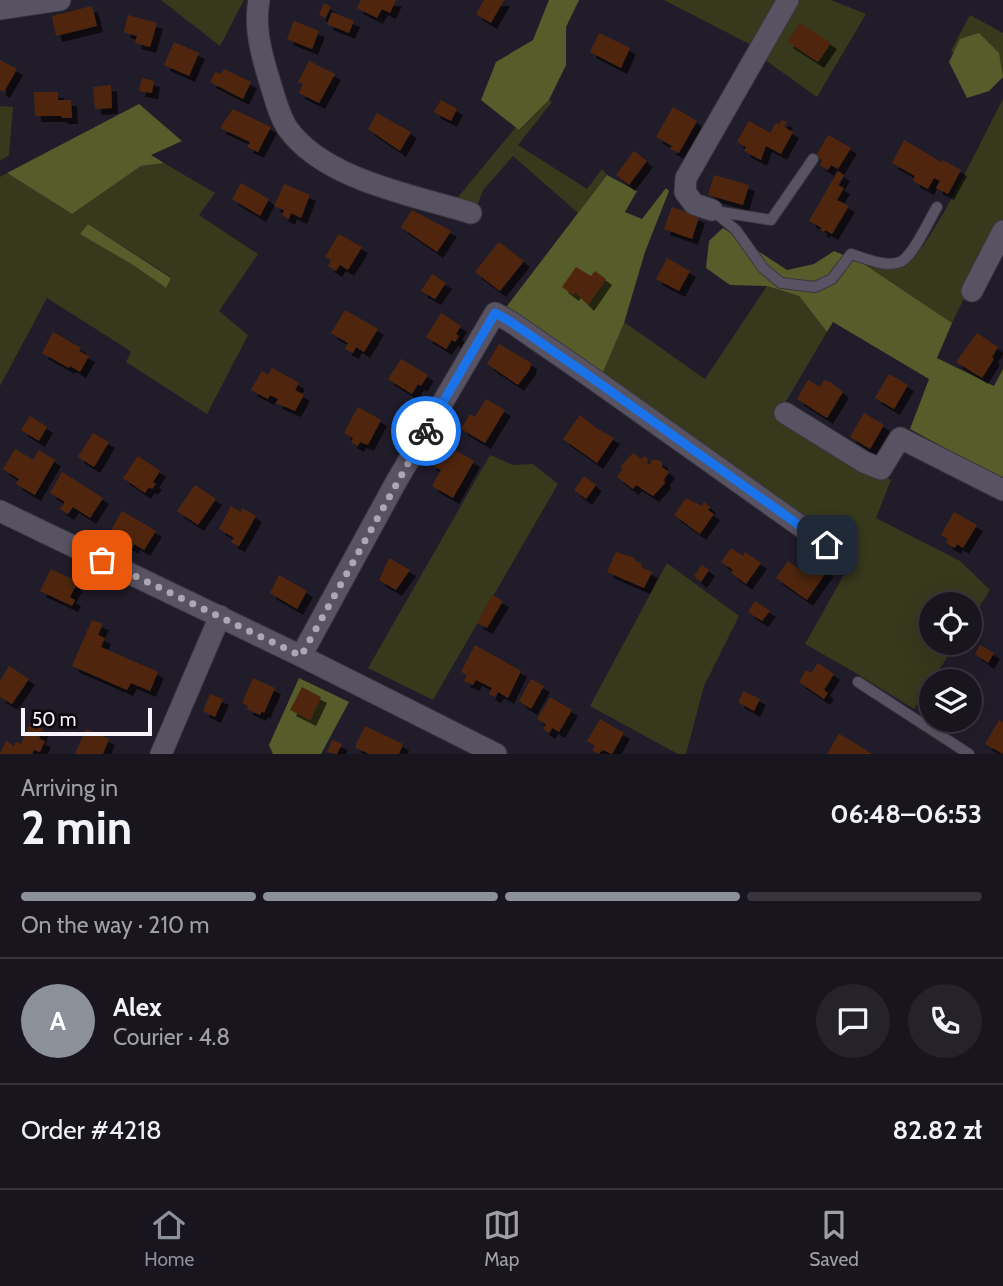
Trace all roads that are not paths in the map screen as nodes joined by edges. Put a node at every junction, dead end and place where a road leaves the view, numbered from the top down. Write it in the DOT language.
graph roads {
  1 [pos="60,0"];
  2 [pos="259,0"];
  3 [pos="788,0"];
  4 [pos="0,9"];
  5 [pos="813,159"];
  6 [pos="937,207"];
  7 [pos="712,210"];
  8 [pos="471,213"];
  9 [pos="1003,231"];
  10 [pos="972,291"];
  11 [pos="785,413"];
  12 [pos="1003,490"];
  13 [pos="0,511"];
  14 [pos="827,545"];
  15 [pos="220,617"];
  16 [pos="301,656"];
  17 [pos="858,682"];
  18 [pos="160,754"];
  19 [pos="496,754"];
  20 [pos="969,754"];
  1 -- 4 [label="street"];
  2 -- 8 [label="street"];
  3 -- 7 [label="street"];
  5 -- 7 [label="lane"];
  6 -- 7 [label="lane"];
  9 -- 10 [label="street"];
  11 -- 12 [label="street"];
  13 -- 15 [label="street"];
  14 -- 16 [label="street"];
  15 -- 16 [label="street"];
  15 -- 18 [label="street"];
  16 -- 19 [label="street"];
  17 -- 20 [label="lane"];
}
